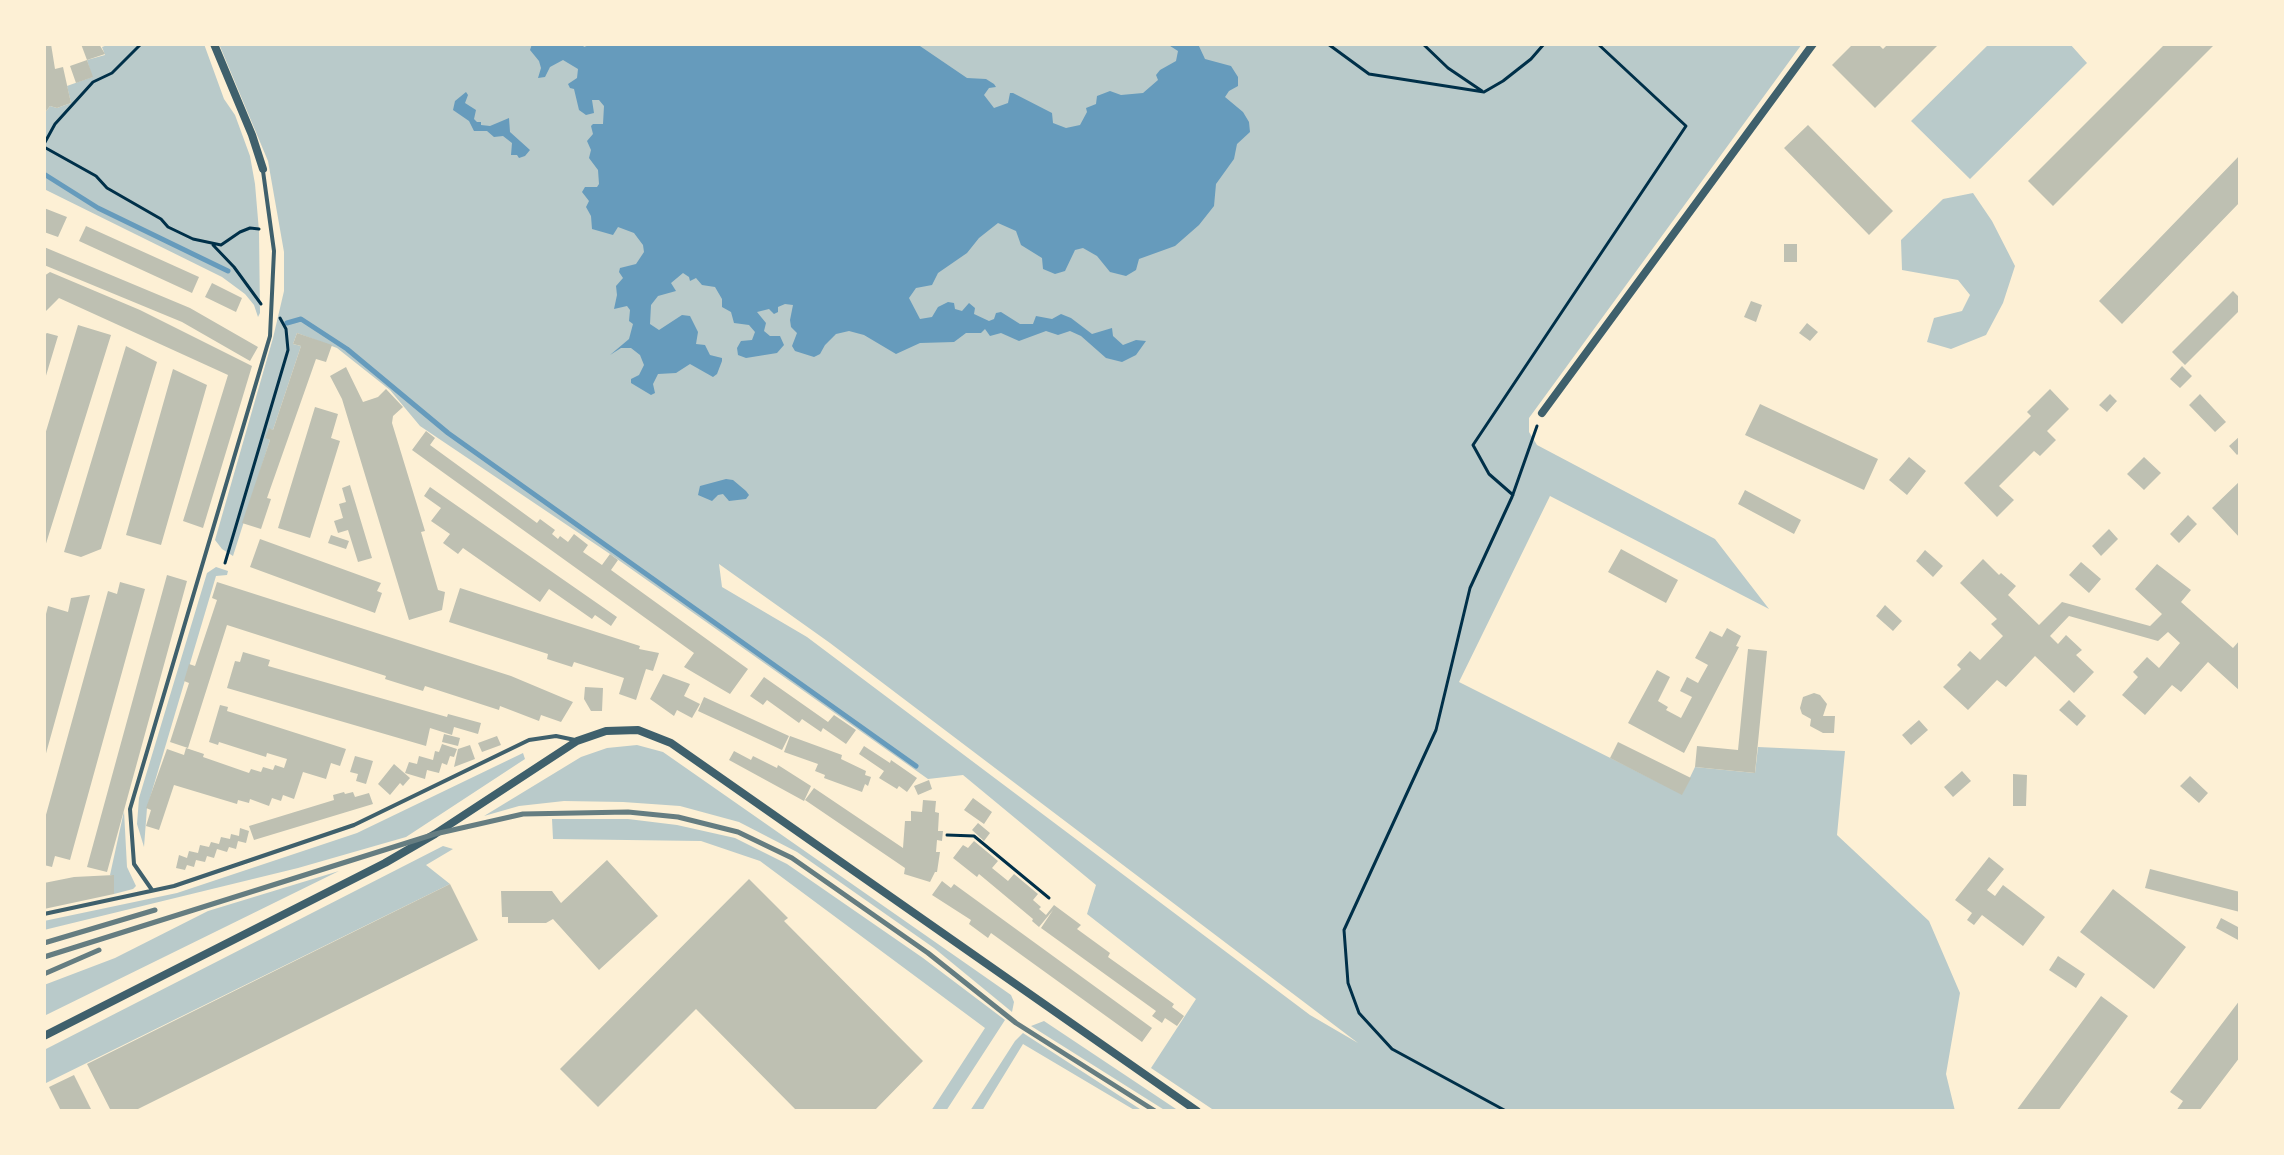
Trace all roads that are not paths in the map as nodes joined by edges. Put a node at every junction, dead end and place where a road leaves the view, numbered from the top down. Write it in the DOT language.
graph roads {
  1 [pos="214,44"];
  2 [pos="1813,44"];
  3 [pos="263,169"];
  4 [pos="1542,413"];
  5 [pos="577,741"];
  6 [pos="152,890"];
  7 [pos="44,914"];
  8 [pos="44,1036"];
  9 [pos="1197,1111"];
  1 -- 3 [label="street"];
  2 -- 4 [label="street"];
  3 -- 6 [label="lane"];
  5 -- 6 [label="lane"];
  5 -- 8 [label="street"];
  5 -- 9 [label="street"];
  6 -- 7 [label="lane"];
}
